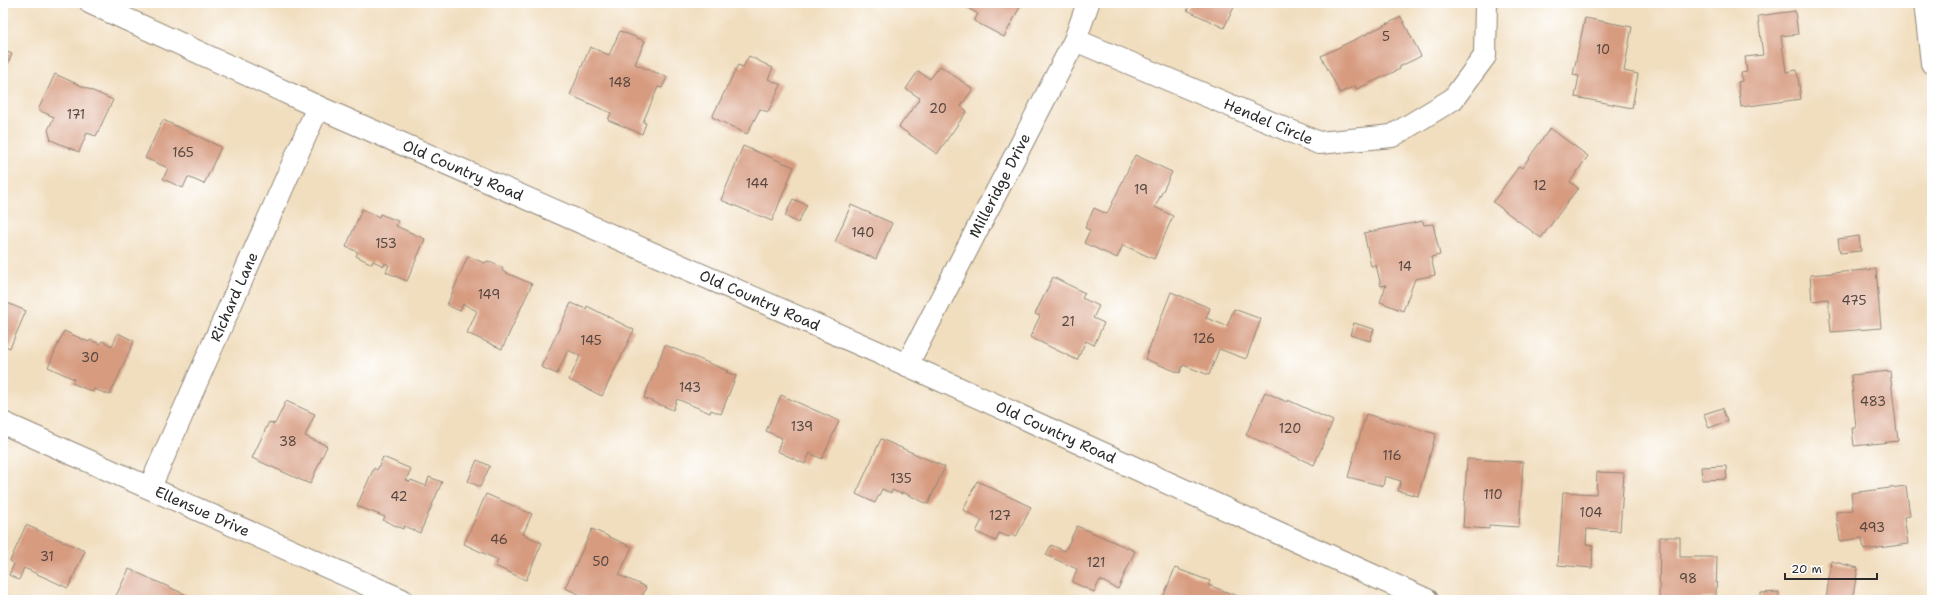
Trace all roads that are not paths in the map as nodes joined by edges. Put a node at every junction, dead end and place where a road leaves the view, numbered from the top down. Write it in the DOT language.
graph roads {
  1 [pos="91,3"];
  2 [pos="1088,3"];
  3 [pos="1486,3"];
  4 [pos="1927,5"];
  5 [pos="1075,40"];
  6 [pos="1932,63"];
  7 [pos="318,107"];
  8 [pos="907,365"];
  9 [pos="3,423"];
  10 [pos="150,487"];
  11 [pos="402,600"];
  12 [pos="1427,600"];
  1 -- 7 [label="street, Old Country Road"];
  2 -- 5 [label="street, Milleridge Drive"];
  3 -- 5 [label="street, Hendel Circle"];
  4 -- 6 [label="street"];
  5 -- 8 [label="street, Milleridge Drive"];
  7 -- 8 [label="street, Old Country Road"];
  7 -- 10 [label="street, Richard Lane"];
  8 -- 12 [label="street, Old Country Road"];
  9 -- 10 [label="street, Ellensue Drive"];
  10 -- 11 [label="street, Ellensue Drive"];
}
